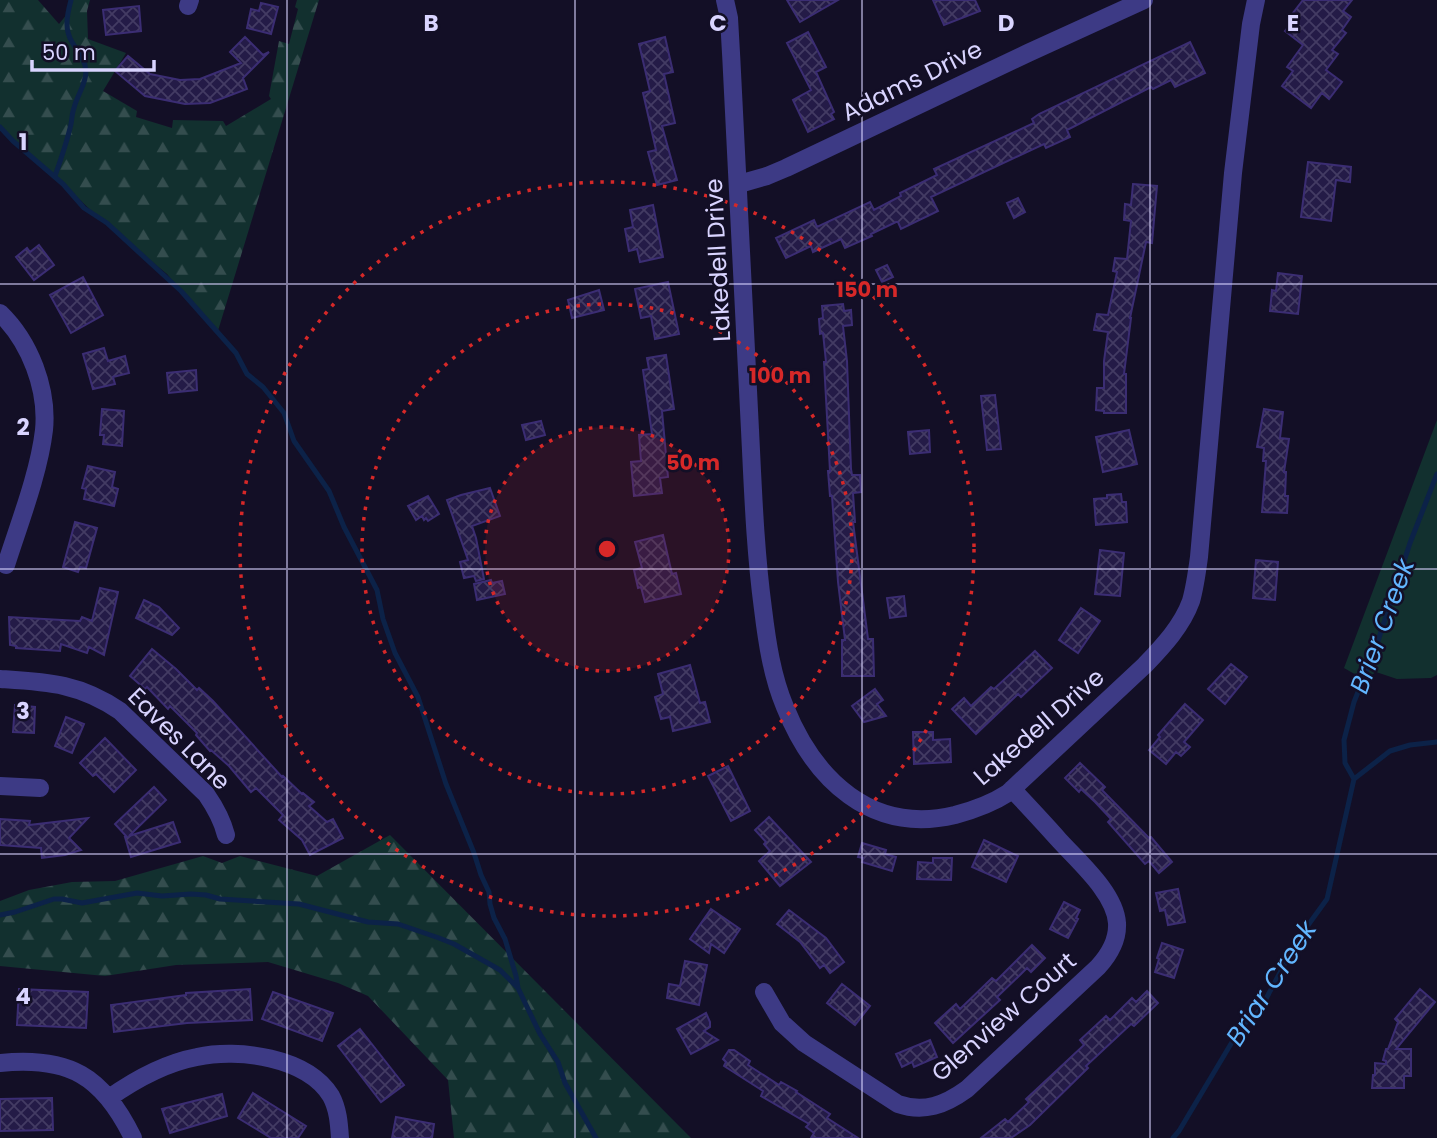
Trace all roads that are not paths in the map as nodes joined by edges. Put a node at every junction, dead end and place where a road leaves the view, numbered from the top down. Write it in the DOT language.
graph roads {
  1 [pos="725,0"];
  2 [pos="1144,0"];
  3 [pos="1256,0"];
  4 [pos="739,184"];
  5 [pos="0,313"];
  6 [pos="6,565"];
  7 [pos="0,679"];
  8 [pos="0,786"];
  9 [pos="40,788"];
  10 [pos="1012,789"];
  11 [pos="226,835"];
  12 [pos="764,992"];
  13 [pos="0,1063"];
  14 [pos="109,1098"];
  15 [pos="133,1138"];
  16 [pos="340,1138"];
  1 -- 4 [label="street, Lakedell Drive"];
  2 -- 4 [label="street, Adams Drive"];
  3 -- 10 [label="street, Lakedell Drive"];
  4 -- 10 [label="street, Lakedell Drive"];
  5 -- 6 [label="street"];
  7 -- 11 [label="street, Eaves Lane"];
  8 -- 9 [label="street"];
  10 -- 12 [label="street, Glenview Court"];
  13 -- 14 [label="street"];
  14 -- 15 [label="street"];
  14 -- 16 [label="street"];
}
